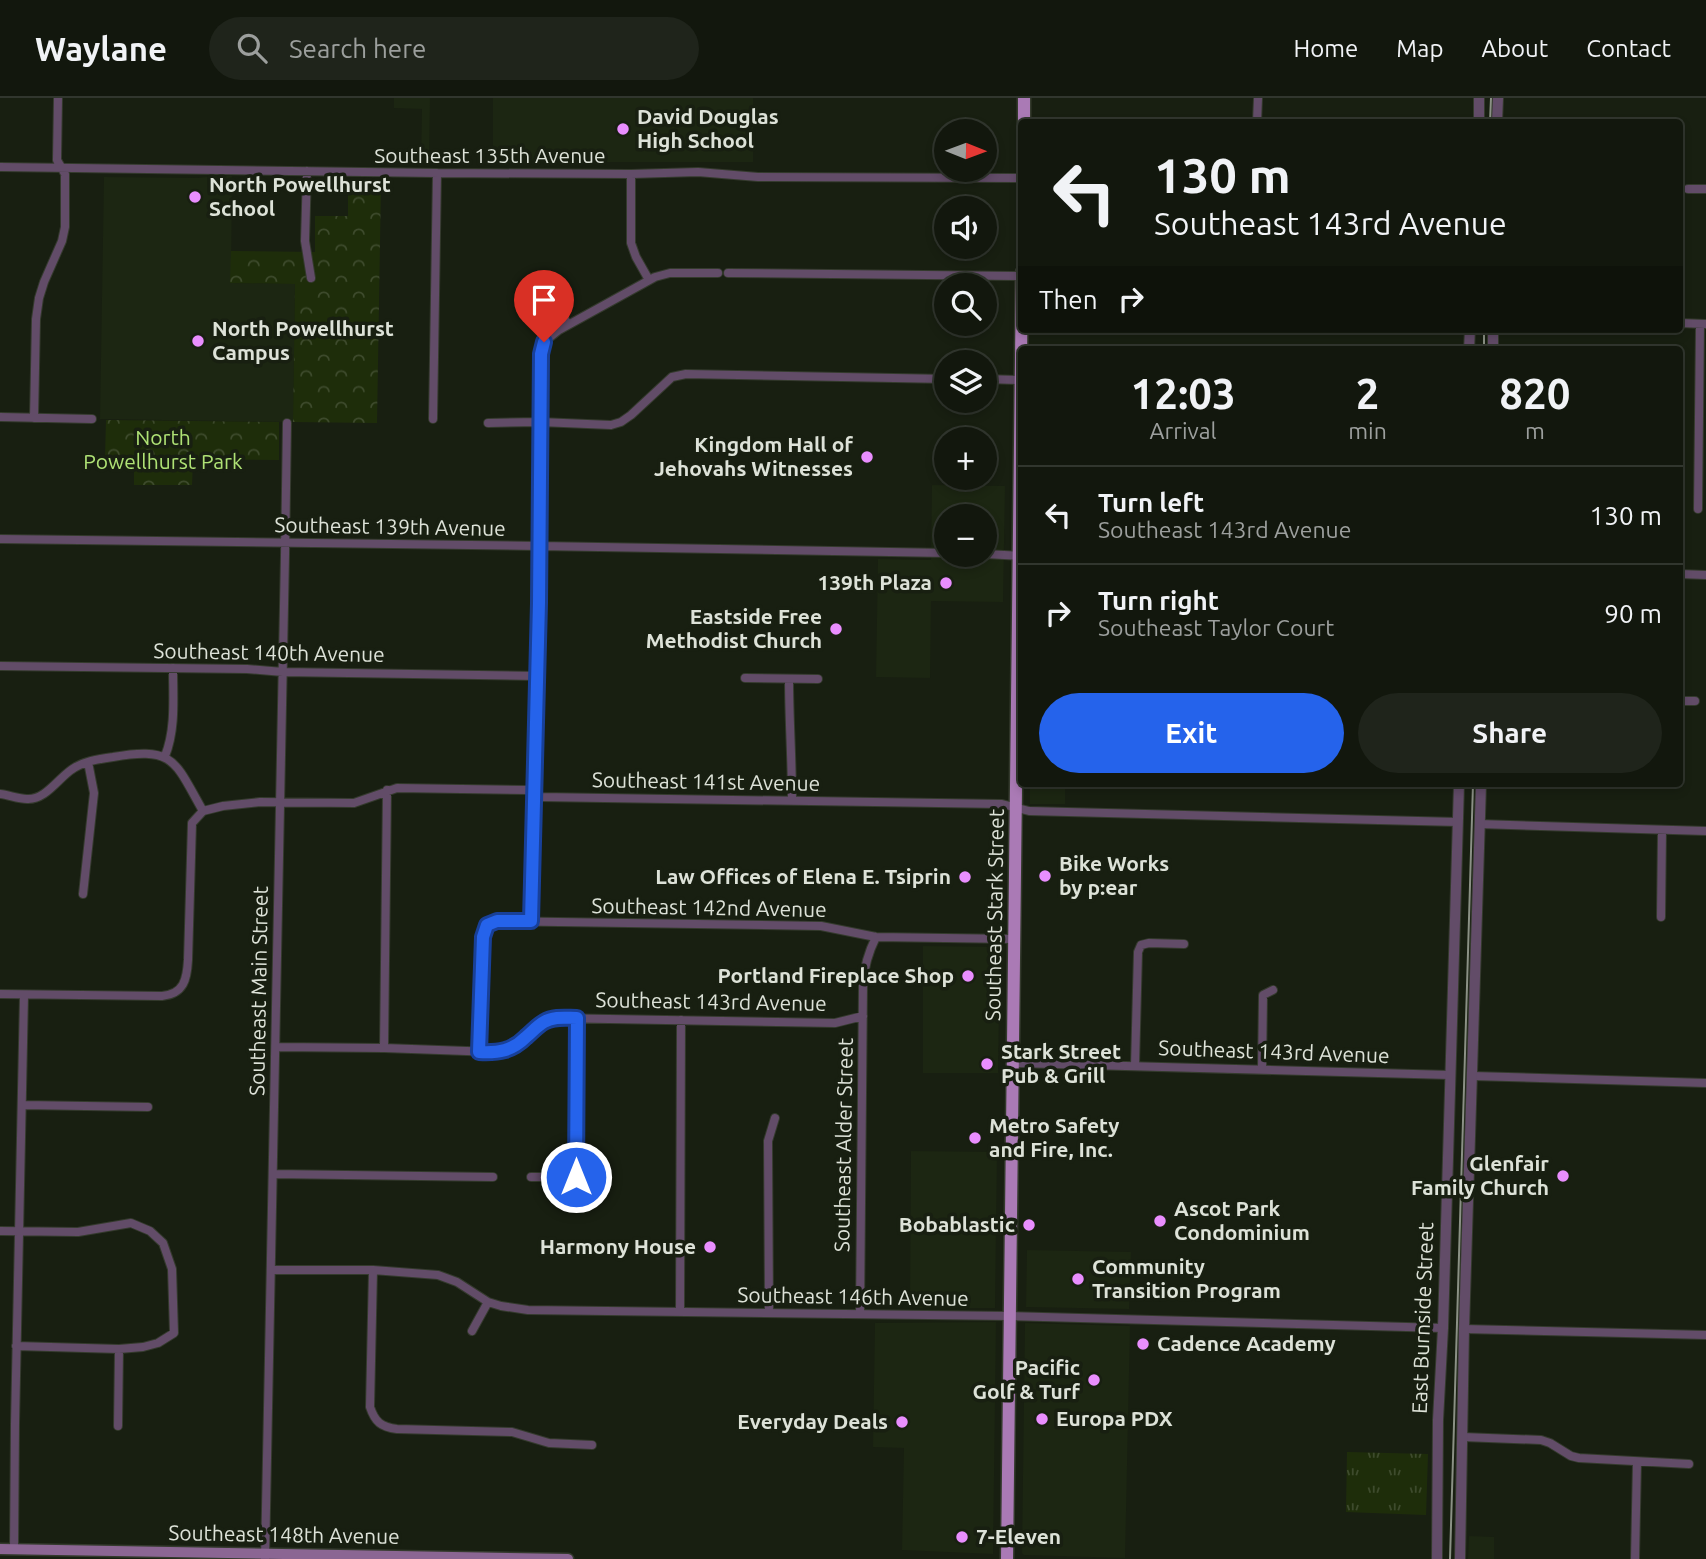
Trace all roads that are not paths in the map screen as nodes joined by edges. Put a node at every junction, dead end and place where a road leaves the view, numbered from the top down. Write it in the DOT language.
graph roads {
  1 [pos="58,98"];
  2 [pos="1024,98"];
  3 [pos="1258,98"];
  4 [pos="1479,98"];
  5 [pos="1498,98"];
  6 [pos="1024,119"];
  7 [pos="1257,119"];
  8 [pos="1479,119"];
  9 [pos="1497,119"];
  10 [pos="0,167"];
  11 [pos="62,168"];
  12 [pos="307,172"];
  13 [pos="437,173"];
  14 [pos="631,174"];
  15 [pos="1018,178"];
  16 [pos="1688,189"];
  17 [pos="1706,190"];
  18 [pos="718,273"];
  19 [pos="728,274"];
  20 [pos="1018,274"];
  21 [pos="311,278"];
  22 [pos="649,280"];
  23 [pos="538,291"];
  24 [pos="1683,324"];
  25 [pos="1703,324"];
  26 [pos="568,325"];
  27 [pos="934,379"];
  28 [pos="997,379"];
  29 [pos="1018,380"];
  30 [pos="0,417"];
  31 [pos="34,418"];
  32 [pos="92,419"];
  33 [pos="433,419"];
  34 [pos="540,422"];
  35 [pos="286,423"];
  36 [pos="488,423"];
  37 [pos="1702,447"];
  38 [pos="1698,509"];
  39 [pos="0,539"];
  40 [pos="285,543"];
  41 [pos="539,546"];
  42 [pos="934,553"];
  43 [pos="997,555"];
  44 [pos="1018,556"];
  45 [pos="1683,574"];
  46 [pos="1706,575"];
  47 [pos="1018,656"];
  48 [pos="0,666"];
  49 [pos="173,668"];
  50 [pos="283,672"];
  51 [pos="537,676"];
  52 [pos="745,678"];
  53 [pos="789,678"];
  54 [pos="818,679"];
  55 [pos="1683,701"];
  56 [pos="1696,701"];
  57 [pos="165,756"];
  58 [pos="88,762"];
  59 [pos="1459,787"];
  60 [pos="1481,787"];
  61 [pos="387,790"];
  62 [pos="0,793"];
  63 [pos="534,794"];
  64 [pos="792,800"];
  65 [pos="280,803"];
  66 [pos="1015,807"];
  67 [pos="203,811"];
  68 [pos="1458,822"];
  69 [pos="1479,824"];
  70 [pos="1662,830"];
  71 [pos="1706,831"];
  72 [pos="83,894"];
  73 [pos="1661,917"];
  74 [pos="531,921"];
  75 [pos="876,937"];
  76 [pos="1013,939"];
  77 [pos="1184,944"];
  78 [pos="1273,990"];
  79 [pos="0,994"];
  80 [pos="24,995"];
  81 [pos="863,1016"];
  82 [pos="577,1018"];
  83 [pos="681,1020"];
  84 [pos="276,1048"];
  85 [pos="384,1048"];
  86 [pos="479,1052"];
  87 [pos="1012,1063"];
  88 [pos="1135,1066"];
  89 [pos="1262,1069"];
  90 [pos="1450,1075"];
  91 [pos="1472,1076"];
  92 [pos="1706,1083"];
  93 [pos="23,1105"];
  94 [pos="148,1107"];
  95 [pos="775,1118"];
  96 [pos="273,1174"];
  97 [pos="493,1177"];
  98 [pos="531,1177"];
  99 [pos="0,1231"];
  100 [pos="19,1232"];
  101 [pos="271,1269"];
  102 [pos="373,1270"];
  103 [pos="488,1302"];
  104 [pos="680,1312"];
  105 [pos="769,1313"];
  106 [pos="860,1314"];
  107 [pos="1010,1316"];
  108 [pos="1443,1328"];
  109 [pos="1465,1329"];
  110 [pos="472,1331"];
  111 [pos="1706,1335"];
  112 [pos="16,1346"];
  113 [pos="119,1349"];
  114 [pos="118,1426"];
  115 [pos="1463,1437"];
  116 [pos="592,1444"];
  117 [pos="1637,1462"];
  118 [pos="1689,1464"];
  119 [pos="0,1549"];
  120 [pos="14,1549"];
  121 [pos="265,1556"];
  122 [pos="420,1558"];
  123 [pos="568,1559"];
  124 [pos="1007,1559"];
  125 [pos="1437,1559"];
  126 [pos="1460,1559"];
  127 [pos="1635,1559"];
  1 -- 11 [label="street"];
  2 -- 6 [label="main road"];
  3 -- 7 [label="street"];
  4 -- 8 [label="street"];
  5 -- 9 [label="street"];
  10 -- 11 [label="street, Southeast 135th Avenue"];
  11 -- 12 [label="street, Southeast 135th Avenue"];
  11 -- 31 [label="street"];
  12 -- 13 [label="street, Southeast 135th Avenue"];
  12 -- 21 [label="street"];
  13 -- 14 [label="street, Southeast 135th Avenue"];
  13 -- 33 [label="street"];
  14 -- 15 [label="street, Southeast 135th Avenue"];
  14 -- 22 [label="street"];
  16 -- 17 [label="street"];
  18 -- 22 [label="street"];
  19 -- 20 [label="street"];
  22 -- 26 [label="street"];
  23 -- 26 [label="street"];
  24 -- 25 [label="street"];
  25 -- 37 [label="street"];
  26 -- 34 [label="street"];
  27 -- 34 [label="street"];
  28 -- 29 [label="street"];
  30 -- 31 [label="street"];
  31 -- 32 [label="street"];
  34 -- 36 [label="street"];
  34 -- 41 [label="street"];
  35 -- 40 [label="street, Southeast Main Street"];
  37 -- 38 [label="street"];
  39 -- 40 [label="street, Southeast 139th Avenue"];
  40 -- 41 [label="street, Southeast 139th Avenue"];
  40 -- 50 [label="street, Southeast Main Street"];
  41 -- 42 [label="street, Southeast 139th Avenue"];
  41 -- 51 [label="street"];
  43 -- 44 [label="street"];
  45 -- 46 [label="street"];
  47 -- 66 [label="main road, Southeast Stark Street"];
  48 -- 49 [label="street, Southeast 140th Avenue"];
  49 -- 50 [label="street, Southeast 140th Avenue"];
  49 -- 57 [label="street"];
  50 -- 51 [label="street, Southeast 140th Avenue"];
  50 -- 65 [label="street, Southeast Main Street"];
  51 -- 63 [label="street"];
  52 -- 53 [label="street"];
  53 -- 54 [label="street"];
  53 -- 64 [label="street"];
  55 -- 56 [label="street"];
  57 -- 58 [label="street"];
  57 -- 67 [label="street"];
  58 -- 62 [label="street"];
  58 -- 72 [label="street"];
  59 -- 68 [label="street, East Burnside Street"];
  60 -- 69 [label="street, East Burnside Street"];
  61 -- 63 [label="street, Southeast 141st Avenue"];
  61 -- 65 [label="street, Southeast 141st Avenue"];
  61 -- 85 [label="street"];
  63 -- 64 [label="street, Southeast 141st Avenue"];
  63 -- 74 [label="street"];
  64 -- 66 [label="street, Southeast 141st Avenue"];
  65 -- 67 [label="street, Southeast 141st Avenue"];
  65 -- 84 [label="street, Southeast Main Street"];
  66 -- 68 [label="street, Southeast 141st Avenue"];
  66 -- 76 [label="main road, Southeast Stark Street"];
  67 -- 80 [label="street"];
  68 -- 90 [label="street, East Burnside Street"];
  69 -- 70 [label="street"];
  69 -- 91 [label="street, East Burnside Street"];
  70 -- 71 [label="street"];
  70 -- 73 [label="street"];
  74 -- 75 [label="street, Southeast 142nd Avenue"];
  74 -- 86 [label="street, Southeast 142nd Avenue"];
  75 -- 76 [label="street, Southeast 142nd Avenue"];
  75 -- 81 [label="street, Southeast Alder Street"];
  76 -- 87 [label="main road, Southeast Stark Street"];
  77 -- 88 [label="street"];
  78 -- 89 [label="street"];
  79 -- 80 [label="street"];
  80 -- 93 [label="street"];
  81 -- 83 [label="street, Southeast 143rd Avenue"];
  81 -- 106 [label="street, Southeast Alder Street"];
  82 -- 83 [label="street, Southeast 143rd Avenue"];
  82 -- 86 [label="street, Southeast 143rd Avenue"];
  82 -- 98 [label="street"];
  83 -- 104 [label="street"];
  84 -- 85 [label="street, Southeast 143rd Avenue"];
  84 -- 96 [label="street, Southeast Main Street"];
  85 -- 86 [label="street, Southeast 143rd Avenue"];
  87 -- 88 [label="street, Southeast 143rd Avenue"];
  87 -- 107 [label="main road, Southeast Stark Street"];
  88 -- 89 [label="street, Southeast 143rd Avenue"];
  89 -- 90 [label="street, Southeast 143rd Avenue"];
  90 -- 108 [label="street, East Burnside Street"];
  91 -- 92 [label="street"];
  91 -- 109 [label="street, East Burnside Street"];
  93 -- 94 [label="street"];
  93 -- 100 [label="street"];
  95 -- 105 [label="street"];
  96 -- 97 [label="street"];
  96 -- 101 [label="street, Southeast Main Street"];
  99 -- 100 [label="street"];
  100 -- 112 [label="street"];
  100 -- 113 [label="street"];
  101 -- 102 [label="street, Southeast 146th Avenue"];
  101 -- 121 [label="street, Southeast Main Street"];
  102 -- 103 [label="street, Southeast 146th Avenue"];
  102 -- 116 [label="street"];
  103 -- 104 [label="street, Southeast 146th Avenue"];
  103 -- 110 [label="street"];
  104 -- 105 [label="street, Southeast 146th Avenue"];
  105 -- 106 [label="street, Southeast 146th Avenue"];
  106 -- 107 [label="street, Southeast 146th Avenue"];
  107 -- 108 [label="street, Southeast 146th Avenue"];
  107 -- 124 [label="main road, Southeast Stark Street"];
  108 -- 125 [label="street, East Burnside Street"];
  109 -- 111 [label="street"];
  109 -- 115 [label="street, East Burnside Street"];
  112 -- 113 [label="street"];
  112 -- 120 [label="street"];
  113 -- 114 [label="street"];
  115 -- 117 [label="street"];
  115 -- 126 [label="street, East Burnside Street"];
  117 -- 118 [label="street"];
  117 -- 127 [label="street"];
  119 -- 120 [label="main road, Southeast 148th Avenue"];
  120 -- 121 [label="main road, Southeast 148th Avenue"];
  121 -- 122 [label="main road, Southeast 148th Avenue"];
  122 -- 123 [label="main road, Southeast 148th Avenue"];
}
